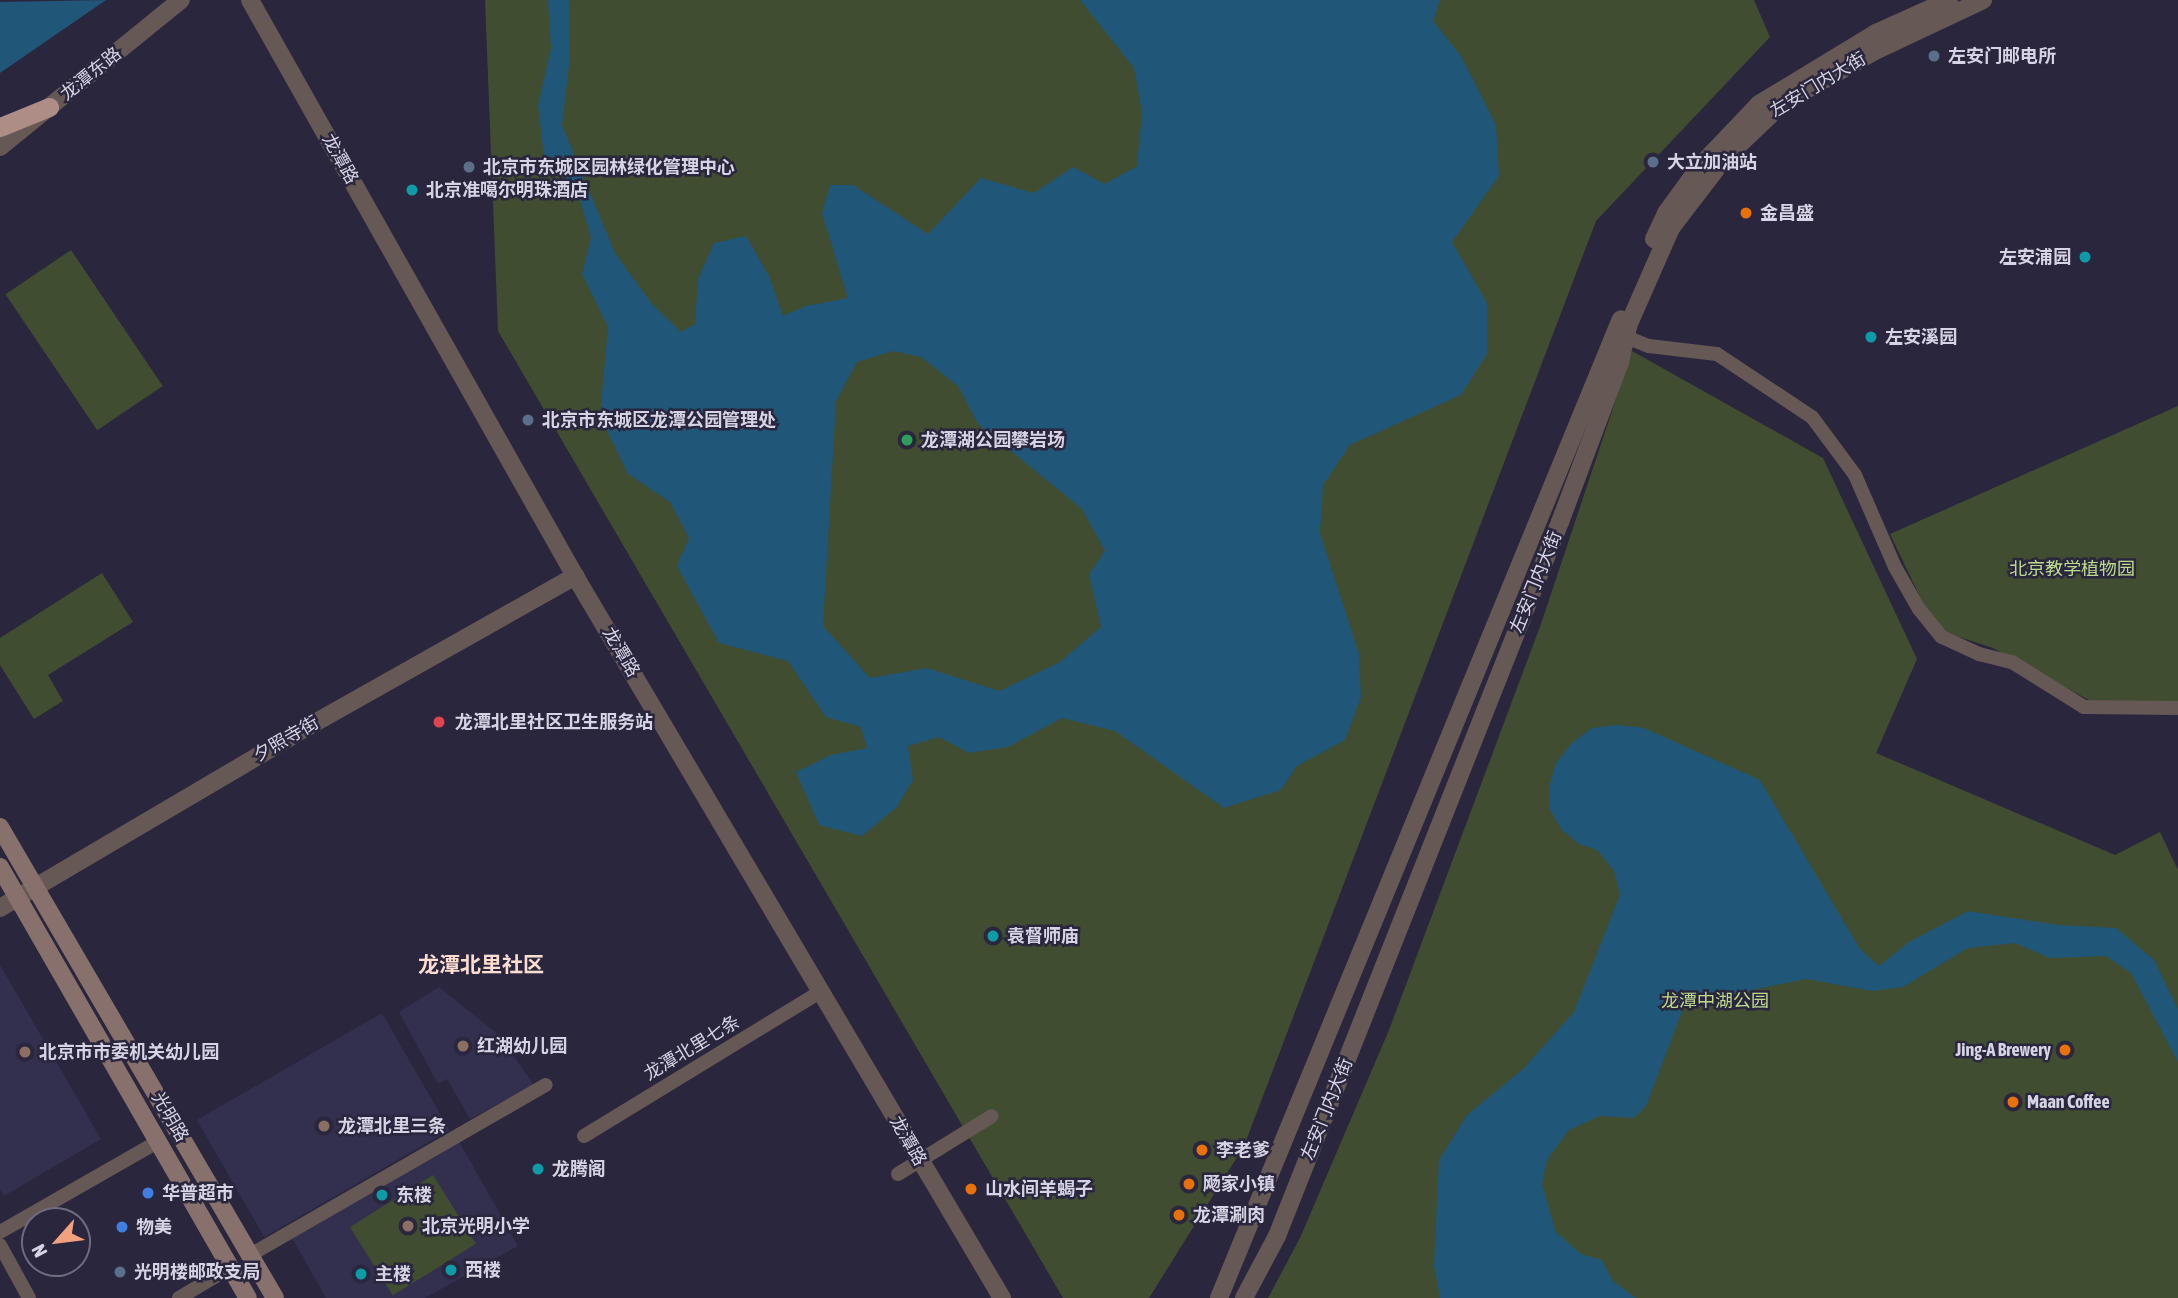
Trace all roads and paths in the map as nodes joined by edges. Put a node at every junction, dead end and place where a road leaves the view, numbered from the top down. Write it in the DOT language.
graph roads {
  1 [pos="181,0"];
  2 [pos="250,0"];
  3 [pos="1949,0"];
  4 [pos="1983,0"];
  5 [pos="49,107"];
  6 [pos="0,127"];
  7 [pos="0,147"];
  8 [pos="1620,335"];
  9 [pos="575,576"];
  10 [pos="2178,708"];
  11 [pos="0,827"];
  12 [pos="0,867"];
  13 [pos="35,887"];
  14 [pos="18,898"];
  15 [pos="0,908"];
  16 [pos="820,992"];
  17 [pos="546,1085"];
  18 [pos="992,1116"];
  19 [pos="583,1136"];
  20 [pos="159,1141"];
  21 [pos="919,1160"];
  22 [pos="898,1174"];
  23 [pos="0,1232"];
  24 [pos="0,1245"];
  25 [pos="250,1255"];
  26 [pos="231,1267"];
  27 [pos="29,1298"];
  28 [pos="179,1298"];
  29 [pos="248,1298"];
  30 [pos="275,1298"];
  31 [pos="1002,1298"];
  32 [pos="1219,1298"];
  33 [pos="1244,1298"];
  1 -- 5 [label="street, 龙潭东路"];
  2 -- 9 [label="street, 龙潭路"];
  3 -- 8 [label="street, 左安门内大街"];
  4 -- 8 [label="street, 左安门内大街"];
  5 -- 6 [label="highway"];
  5 -- 7 [label="street, 龙潭东路"];
  8 -- 10 [label="street"];
  8 -- 32 [label="street, 左安门内大街"];
  8 -- 33 [label="street, 左安门内大街"];
  9 -- 13 [label="street, 夕照寺街"];
  9 -- 16 [label="street, 龙潭路"];
  11 -- 13 [label="main road, 光明路"];
  12 -- 14 [label="main road, 光明路"];
  13 -- 14 [label="street, 夕照寺街"];
  13 -- 25 [label="main road, 光明路"];
  14 -- 15 [label="street, 夕照寺街"];
  14 -- 20 [label="main road, 光明路"];
  16 -- 19 [label="street, 龙潭北里七条"];
  16 -- 21 [label="street, 龙潭路"];
  17 -- 25 [label="street"];
  18 -- 21 [label="street"];
  20 -- 23 [label="street"];
  20 -- 26 [label="main road, 光明路"];
  21 -- 22 [label="street"];
  21 -- 31 [label="street, 龙潭路"];
  24 -- 27 [label="street"];
  25 -- 30 [label="main road, 光明路"];
  26 -- 28 [label="street"];
  26 -- 29 [label="main road, 光明路"];
}
